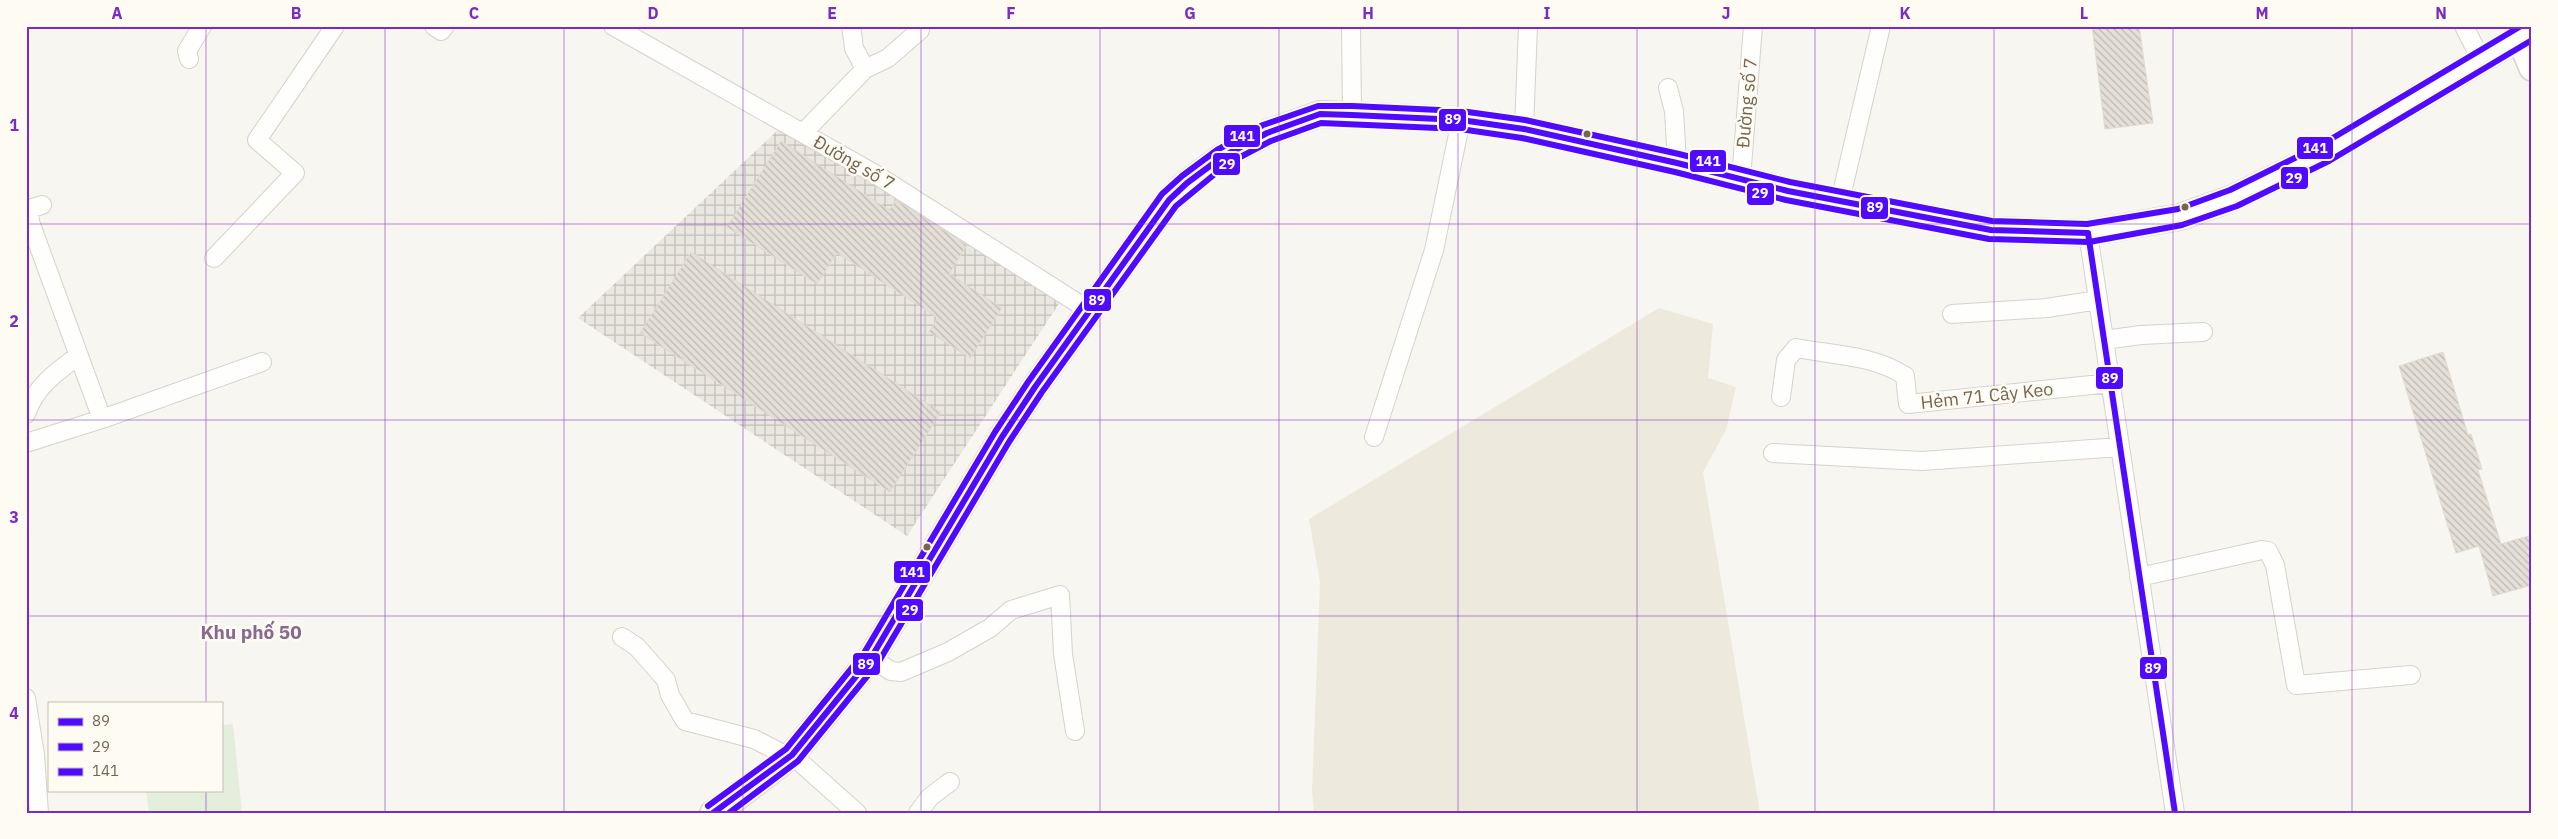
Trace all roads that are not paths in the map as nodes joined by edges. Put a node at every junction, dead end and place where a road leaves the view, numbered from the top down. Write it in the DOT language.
graph roads {
  1 [pos="202,26"];
  2 [pos="335,26"];
  3 [pos="434,26"];
  4 [pos="445,26"];
  5 [pos="612,26"];
  6 [pos="851,26"];
  7 [pos="1351,26"];
  8 [pos="1528,26"];
  9 [pos="1753,26"];
  10 [pos="1881,26"];
  11 [pos="2464,26"];
  12 [pos="920,30"];
  13 [pos="2525,34"];
  14 [pos="189,59"];
  15 [pos="2481,60"];
  16 [pos="2532,68"];
  17 [pos="865,69"];
  18 [pos="1668,88"];
  19 [pos="1352,115"];
  20 [pos="1461,120"];
  21 [pos="1524,129"];
  22 [pos="803,133"];
  23 [pos="1677,163"];
  24 [pos="1741,179"];
  25 [pos="1840,201"];
  26 [pos="42,205"];
  27 [pos="2088,233"];
  28 [pos="214,258"];
  29 [pos="2098,300"];
  30 [pos="1090,311"];
  31 [pos="1952,314"];
  32 [pos="2203,332"];
  33 [pos="2104,340"];
  34 [pos="78,356"];
  35 [pos="262,362"];
  36 [pos="2111,383"];
  37 [pos="1781,397"];
  38 [pos="26,414"];
  39 [pos="102,419"];
  40 [pos="1374,437"];
  41 [pos="26,443"];
  42 [pos="2120,447"];
  43 [pos="1772,453"];
  44 [pos="2139,577"];
  45 [pos="622,637"];
  46 [pos="872,658"];
  47 [pos="2410,675"];
  48 [pos="26,698"];
  49 [pos="1075,731"];
  50 [pos="790,756"];
  51 [pos="950,782"];
  52 [pos="39,813"];
  53 [pos="712,813"];
  54 [pos="858,813"];
  55 [pos="918,813"];
  56 [pos="2174,813"];
  1 -- 14 [label="street"];
  2 -- 28 [label="street"];
  3 -- 4 [label="street"];
  5 -- 22 [label="street, Đường số 7"];
  6 -- 17 [label="street"];
  7 -- 19 [label="street"];
  8 -- 21 [label="street"];
  9 -- 24 [label="street, Đường số 7"];
  10 -- 25 [label="street"];
  11 -- 15 [label="street"];
  12 -- 17 [label="street"];
  13 -- 15 [label="main road"];
  13 -- 16 [label="main road"];
  15 -- 27 [label="main road"];
  17 -- 22 [label="street"];
  18 -- 23 [label="street"];
  19 -- 20 [label="main road"];
  19 -- 30 [label="main road"];
  20 -- 21 [label="main road"];
  20 -- 40 [label="street"];
  21 -- 23 [label="main road"];
  22 -- 30 [label="street, Đường số 7"];
  23 -- 24 [label="main road"];
  24 -- 25 [label="main road"];
  25 -- 27 [label="main road"];
  26 -- 34 [label="street"];
  27 -- 29 [label="street"];
  29 -- 31 [label="street"];
  29 -- 33 [label="street"];
  30 -- 46 [label="main road"];
  32 -- 33 [label="street"];
  33 -- 36 [label="street"];
  34 -- 38 [label="street"];
  34 -- 39 [label="street"];
  35 -- 39 [label="street"];
  36 -- 37 [label="street, Hẻm 71 Cây Keo"];
  36 -- 42 [label="street"];
  39 -- 41 [label="street"];
  42 -- 43 [label="street"];
  42 -- 44 [label="street"];
  44 -- 47 [label="street"];
  44 -- 56 [label="street"];
  45 -- 50 [label="street"];
  46 -- 49 [label="street"];
  46 -- 50 [label="main road"];
  48 -- 52 [label="street"];
  50 -- 53 [label="main road"];
  50 -- 54 [label="street"];
  51 -- 55 [label="street"];
}
